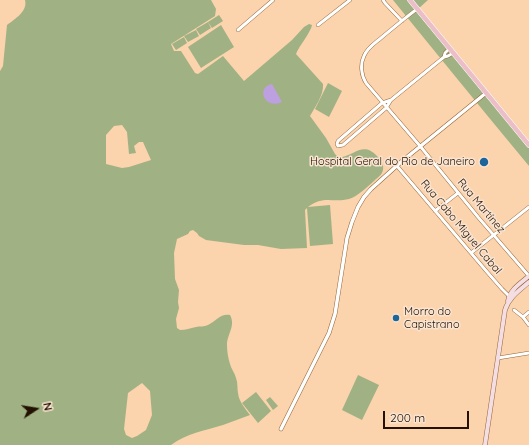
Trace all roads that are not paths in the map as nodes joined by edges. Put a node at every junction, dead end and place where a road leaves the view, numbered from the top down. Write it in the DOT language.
graph roads {
  1 [pos="273,0"];
  2 [pos="350,0"];
  3 [pos="383,0"];
  4 [pos="410,0"];
  5 [pos="417,9"];
  6 [pos="402,21"];
  7 [pos="318,25"];
  8 [pos="238,30"];
  9 [pos="451,51"];
  10 [pos="486,94"];
  11 [pos="391,100"];
  12 [pos="382,103"];
  13 [pos="386,108"];
  14 [pos="360,122"];
  15 [pos="363,127"];
  16 [pos="529,145"];
  17 [pos="420,146"];
  18 [pos="397,166"];
  19 [pos="458,193"];
  20 [pos="529,207"];
  21 [pos="435,211"];
  22 [pos="494,236"];
  23 [pos="471,253"];
  24 [pos="529,276"];
  25 [pos="529,282"];
  26 [pos="509,300"];
  27 [pos="514,310"];
  28 [pos="529,312"];
  29 [pos="522,317"];
  30 [pos="529,325"];
  31 [pos="529,353"];
  32 [pos="498,358"];
  33 [pos="281,429"];
  34 [pos="485,445"];
  1 -- 8 [label="street"];
  2 -- 7 [label="street"];
  3 -- 6 [label="street"];
  4 -- 5 [label="main road"];
  5 -- 6 [label="street"];
  5 -- 9 [label="main road"];
  6 -- 12 [label="street, Rua Martínez"];
  9 -- 10 [label="main road"];
  9 -- 11 [label="street"];
  10 -- 16 [label="main road"];
  10 -- 17 [label="street"];
  11 -- 12 [label="street"];
  11 -- 13 [label="street"];
  12 -- 13 [label="street, Rua Martínez"];
  12 -- 14 [label="street"];
  13 -- 15 [label="street"];
  13 -- 17 [label="street, Rua Martínez"];
  14 -- 15 [label="street"];
  14 -- 15 [label="street"];
  17 -- 18 [label="street"];
  17 -- 19 [label="street, Rua Martínez"];
  18 -- 21 [label="street, Rua Cabo Miguel Cabal"];
  18 -- 33 [label="street"];
  19 -- 21 [label="street"];
  19 -- 22 [label="street, Rua Martínez"];
  20 -- 22 [label="street"];
  21 -- 23 [label="street, Rua Cabo Miguel Cabal"];
  22 -- 23 [label="street"];
  22 -- 24 [label="street, Rua Martínez"];
  23 -- 26 [label="street, Rua Cabo Miguel Cabal"];
  24 -- 26 [label="main road"];
  25 -- 26 [label="main road"];
  26 -- 32 [label="main road"];
  27 -- 29 [label="street"];
  28 -- 29 [label="street"];
  29 -- 30 [label="street"];
  31 -- 32 [label="street"];
  32 -- 34 [label="main road"];
}
